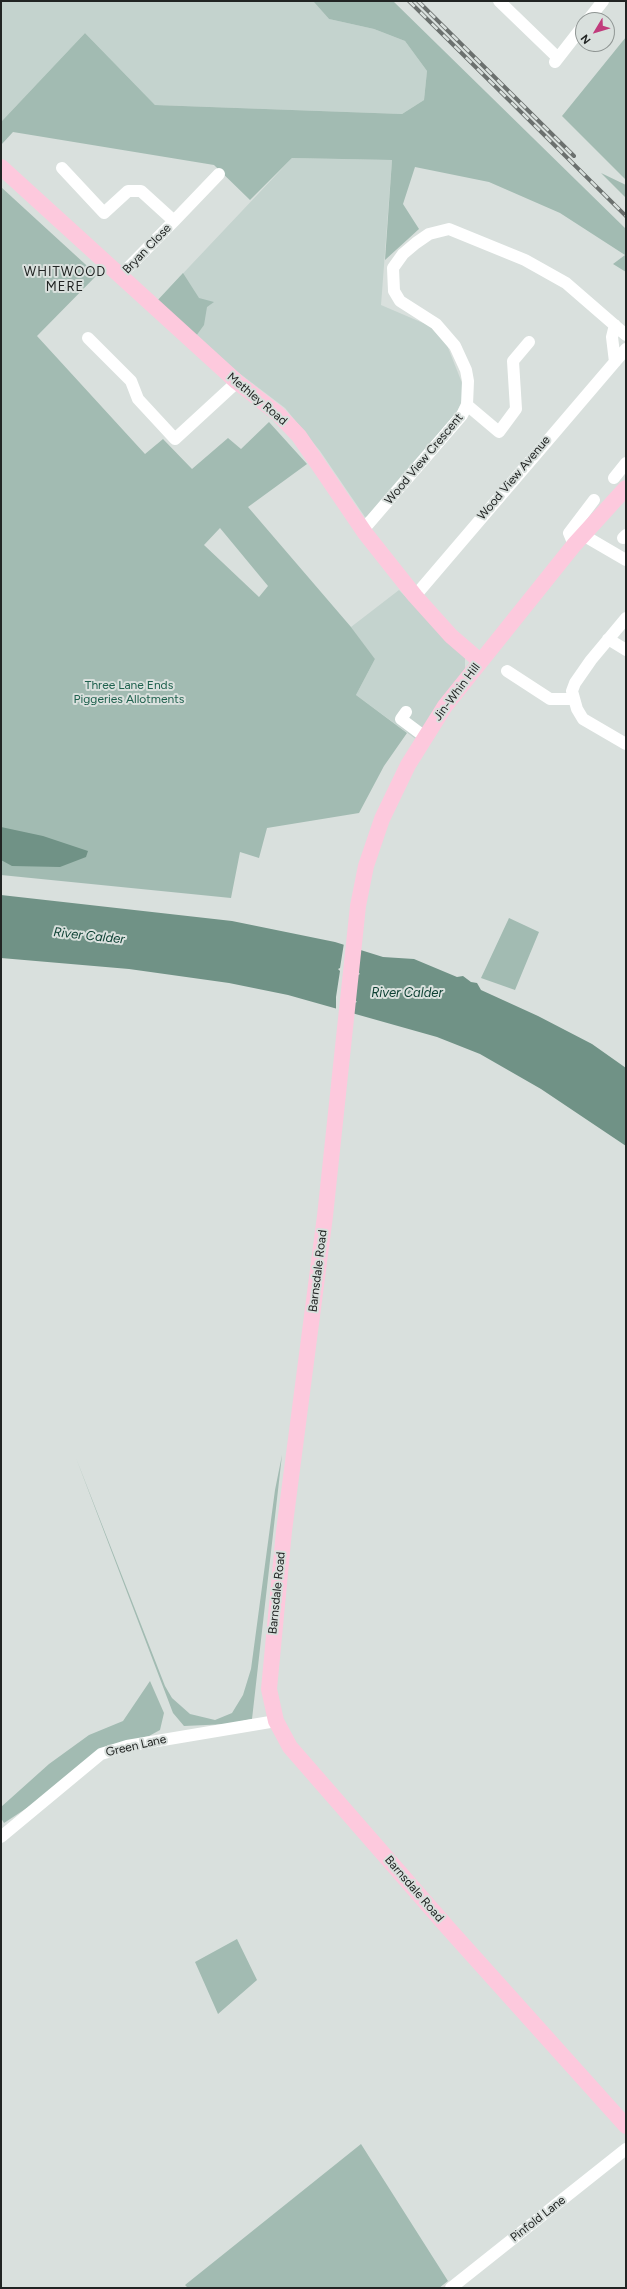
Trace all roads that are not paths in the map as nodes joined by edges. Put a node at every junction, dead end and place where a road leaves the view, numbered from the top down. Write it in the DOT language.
graph roads {
  1 [pos="499,1"];
  2 [pos="603,1"];
  3 [pos="594,12"];
  4 [pos="575,36"];
  5 [pos="1,167"];
  6 [pos="62,168"];
  7 [pos="218,174"];
  8 [pos="174,221"];
  9 [pos="120,276"];
  10 [pos="615,325"];
  11 [pos="626,335"];
  12 [pos="88,338"];
  13 [pos="529,342"];
  14 [pos="626,349"];
  15 [pos="615,362"];
  16 [pos="237,382"];
  17 [pos="467,405"];
  18 [pos="626,464"];
  19 [pos="620,483"];
  20 [pos="594,500"];
  21 [pos="363,530"];
  22 [pos="579,540"];
  23 [pos="626,560"];
  24 [pos="415,596"];
  25 [pos="626,618"];
  26 [pos="608,639"];
  27 [pos="626,650"];
  28 [pos="480,662"];
  29 [pos="506,671"];
  30 [pos="573,699"];
  31 [pos="406,712"];
  32 [pos="425,737"];
  33 [pos="626,744"];
  34 [pos="355,932"];
  35 [pos="276,1721"];
  36 [pos="1,1837"];
  37 [pos="626,2126"];
  38 [pos="626,2150"];
  39 [pos="451,2288"];
  1 -- 4 [label="street"];
  2 -- 3 [label="street"];
  5 -- 9 [label="main road, Methley Road"];
  6 -- 8 [label="street, Bryan Close"];
  7 -- 8 [label="street, Bryan Close"];
  8 -- 9 [label="street, Bryan Close"];
  9 -- 16 [label="main road, Methley Road"];
  10 -- 11 [label="street"];
  10 -- 15 [label="street"];
  10 -- 17 [label="street, Wood View Crescent"];
  12 -- 16 [label="street"];
  13 -- 17 [label="street"];
  14 -- 15 [label="street, Wood View Avenue"];
  15 -- 24 [label="street, Wood View Avenue"];
  16 -- 21 [label="main road, Methley Road"];
  17 -- 21 [label="street, Wood View Crescent"];
  18 -- 19 [label="street"];
  19 -- 22 [label="main road, Jin-Whin Hill"];
  20 -- 22 [label="street"];
  21 -- 24 [label="main road, Methley Road"];
  22 -- 23 [label="street"];
  22 -- 28 [label="main road, Jin-Whin Hill"];
  24 -- 28 [label="main road, Methley Road"];
  25 -- 26 [label="street"];
  26 -- 27 [label="street"];
  26 -- 30 [label="street"];
  28 -- 32 [label="main road, Jin-Whin Hill"];
  29 -- 30 [label="street"];
  30 -- 33 [label="street"];
  31 -- 32 [label="street"];
  32 -- 34 [label="main road, Jin-Whin Hill"];
  34 -- 35 [label="main road, Barnsdale Road"];
  35 -- 36 [label="street, Green Lane"];
  35 -- 37 [label="main road, Barnsdale Road"];
  38 -- 39 [label="street, Pinfold Lane"];
}
